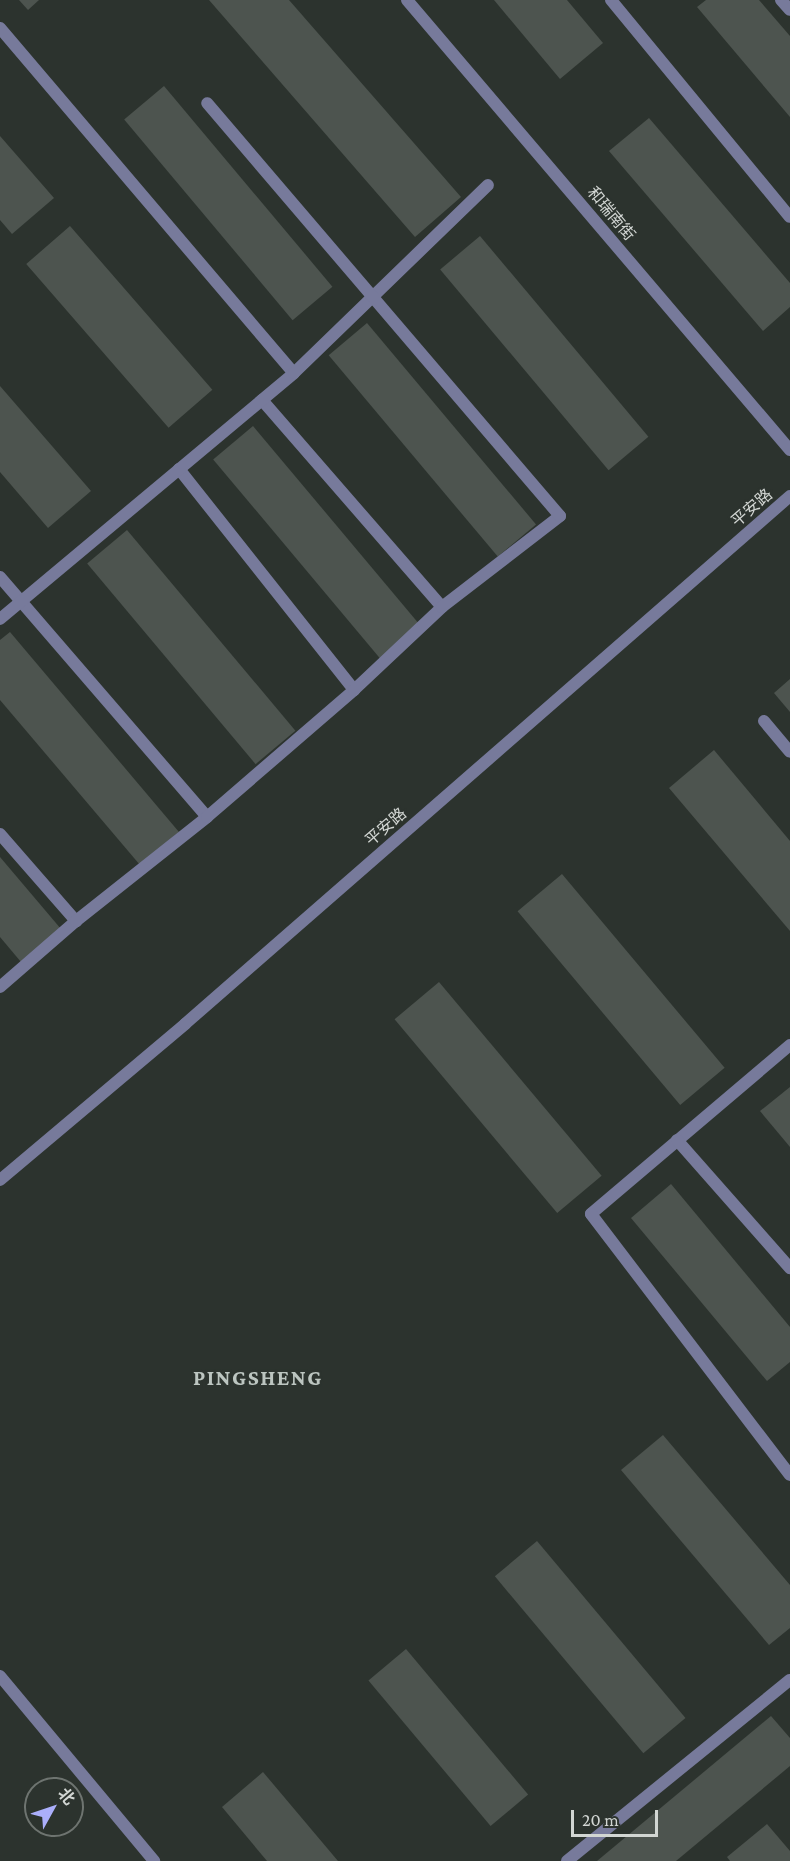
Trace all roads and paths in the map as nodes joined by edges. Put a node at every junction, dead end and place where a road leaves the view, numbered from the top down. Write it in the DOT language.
graph roads {
  1 [pos="407,0"];
  2 [pos="611,0"];
  3 [pos="781,0"];
  4 [pos="790,10"];
  5 [pos="0,28"];
  6 [pos="207,104"];
  7 [pos="488,185"];
  8 [pos="790,217"];
  9 [pos="372,297"];
  10 [pos="294,373"];
  11 [pos="262,400"];
  12 [pos="790,450"];
  13 [pos="179,469"];
  14 [pos="790,496"];
  15 [pos="0,577"];
  16 [pos="21,601"];
  17 [pos="442,607"];
  18 [pos="0,619"];
  19 [pos="354,690"];
  20 [pos="764,721"];
  21 [pos="790,752"];
  22 [pos="207,817"];
  23 [pos="0,834"];
  24 [pos="76,921"];
  25 [pos="0,987"];
  26 [pos="790,1045"];
  27 [pos="677,1140"];
  28 [pos="0,1180"];
  29 [pos="790,1268"];
  30 [pos="790,1475"];
  31 [pos="0,1676"];
  32 [pos="790,1680"];
  33 [pos="154,1861"];
  34 [pos="567,1861"];
  1 -- 12 [label="street, 和瑞南街"];
  2 -- 8 [label="street"];
  3 -- 4 [label="street"];
  5 -- 10 [label="street"];
  6 -- 9 [label="street"];
  7 -- 9 [label="street"];
  9 -- 10 [label="street"];
  9 -- 17 [label="street"];
  10 -- 11 [label="street"];
  11 -- 13 [label="street"];
  11 -- 17 [label="street"];
  13 -- 16 [label="street"];
  13 -- 19 [label="street"];
  14 -- 28 [label="street, 平安路"];
  15 -- 16 [label="street"];
  16 -- 18 [label="street"];
  16 -- 22 [label="street"];
  17 -- 19 [label="street"];
  19 -- 22 [label="street"];
  20 -- 21 [label="street"];
  22 -- 24 [label="street"];
  23 -- 24 [label="street"];
  24 -- 25 [label="street"];
  26 -- 27 [label="street"];
  27 -- 29 [label="street"];
  27 -- 30 [label="street"];
  31 -- 33 [label="street"];
  32 -- 34 [label="street"];
}
